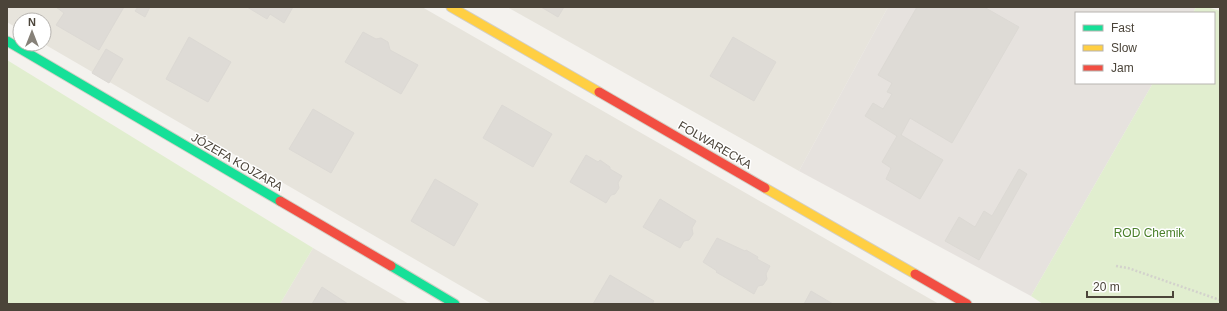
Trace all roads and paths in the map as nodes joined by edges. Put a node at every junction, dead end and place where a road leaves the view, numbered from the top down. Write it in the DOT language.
graph roads {
  1 [pos="451,7"];
  2 [pos="7,41"];
  3 [pos="1116,266"];
  4 [pos="1220,300"];
  5 [pos="455,304"];
  6 [pos="967,304"];
  1 -- 6 [label="street, FOLWARECKA"];
  2 -- 5 [label="street, JÓZEFA KOJZARA"];
  3 -- 4 [label="path"];
}
